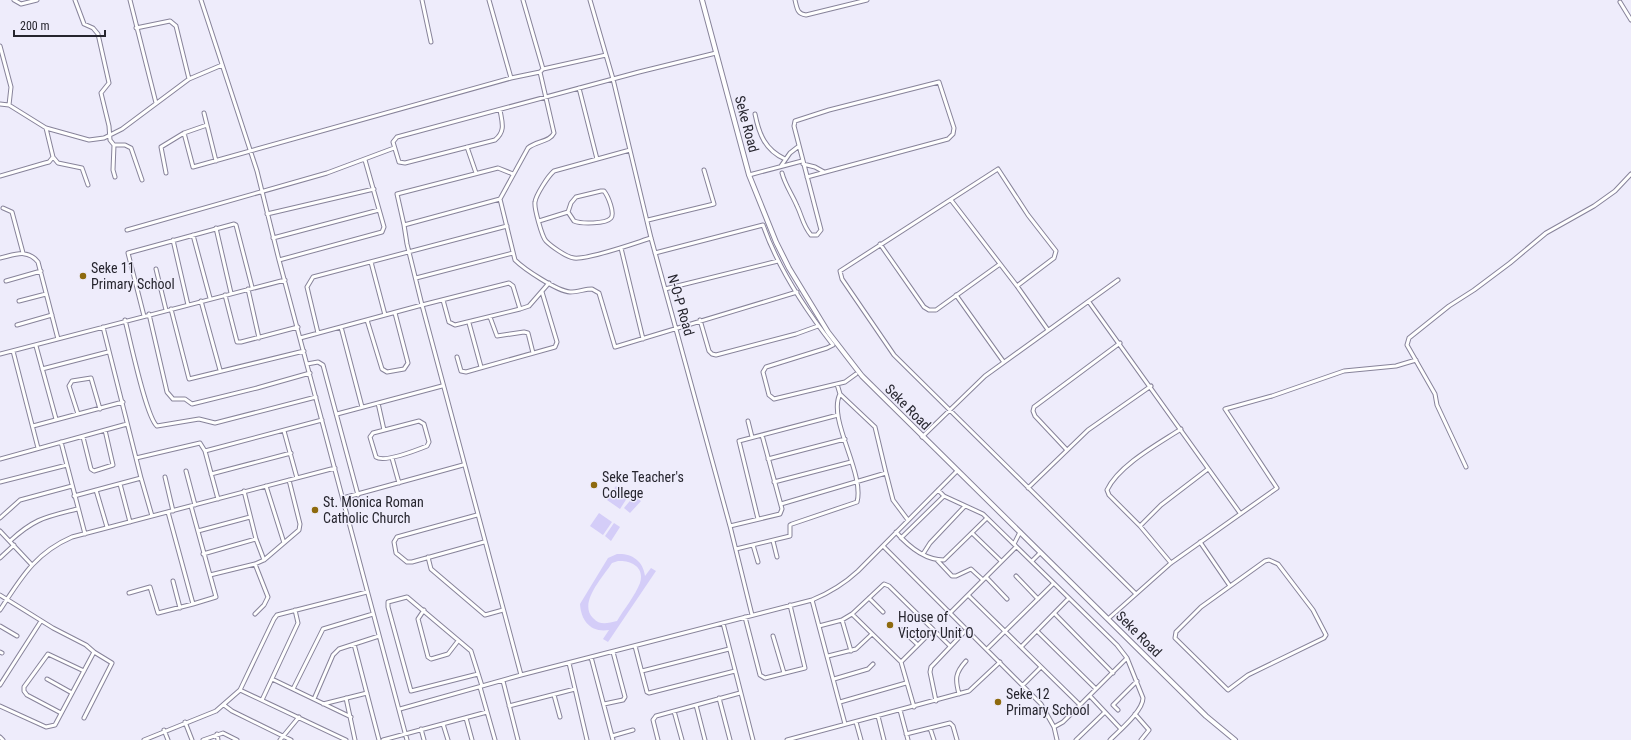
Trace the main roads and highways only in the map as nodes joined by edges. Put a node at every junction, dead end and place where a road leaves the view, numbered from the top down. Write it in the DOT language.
graph roads {
  1 [pos="702,0"];
  2 [pos="1235,740"];
  1 -- 2 [label="main road, Seke Road"];
}
